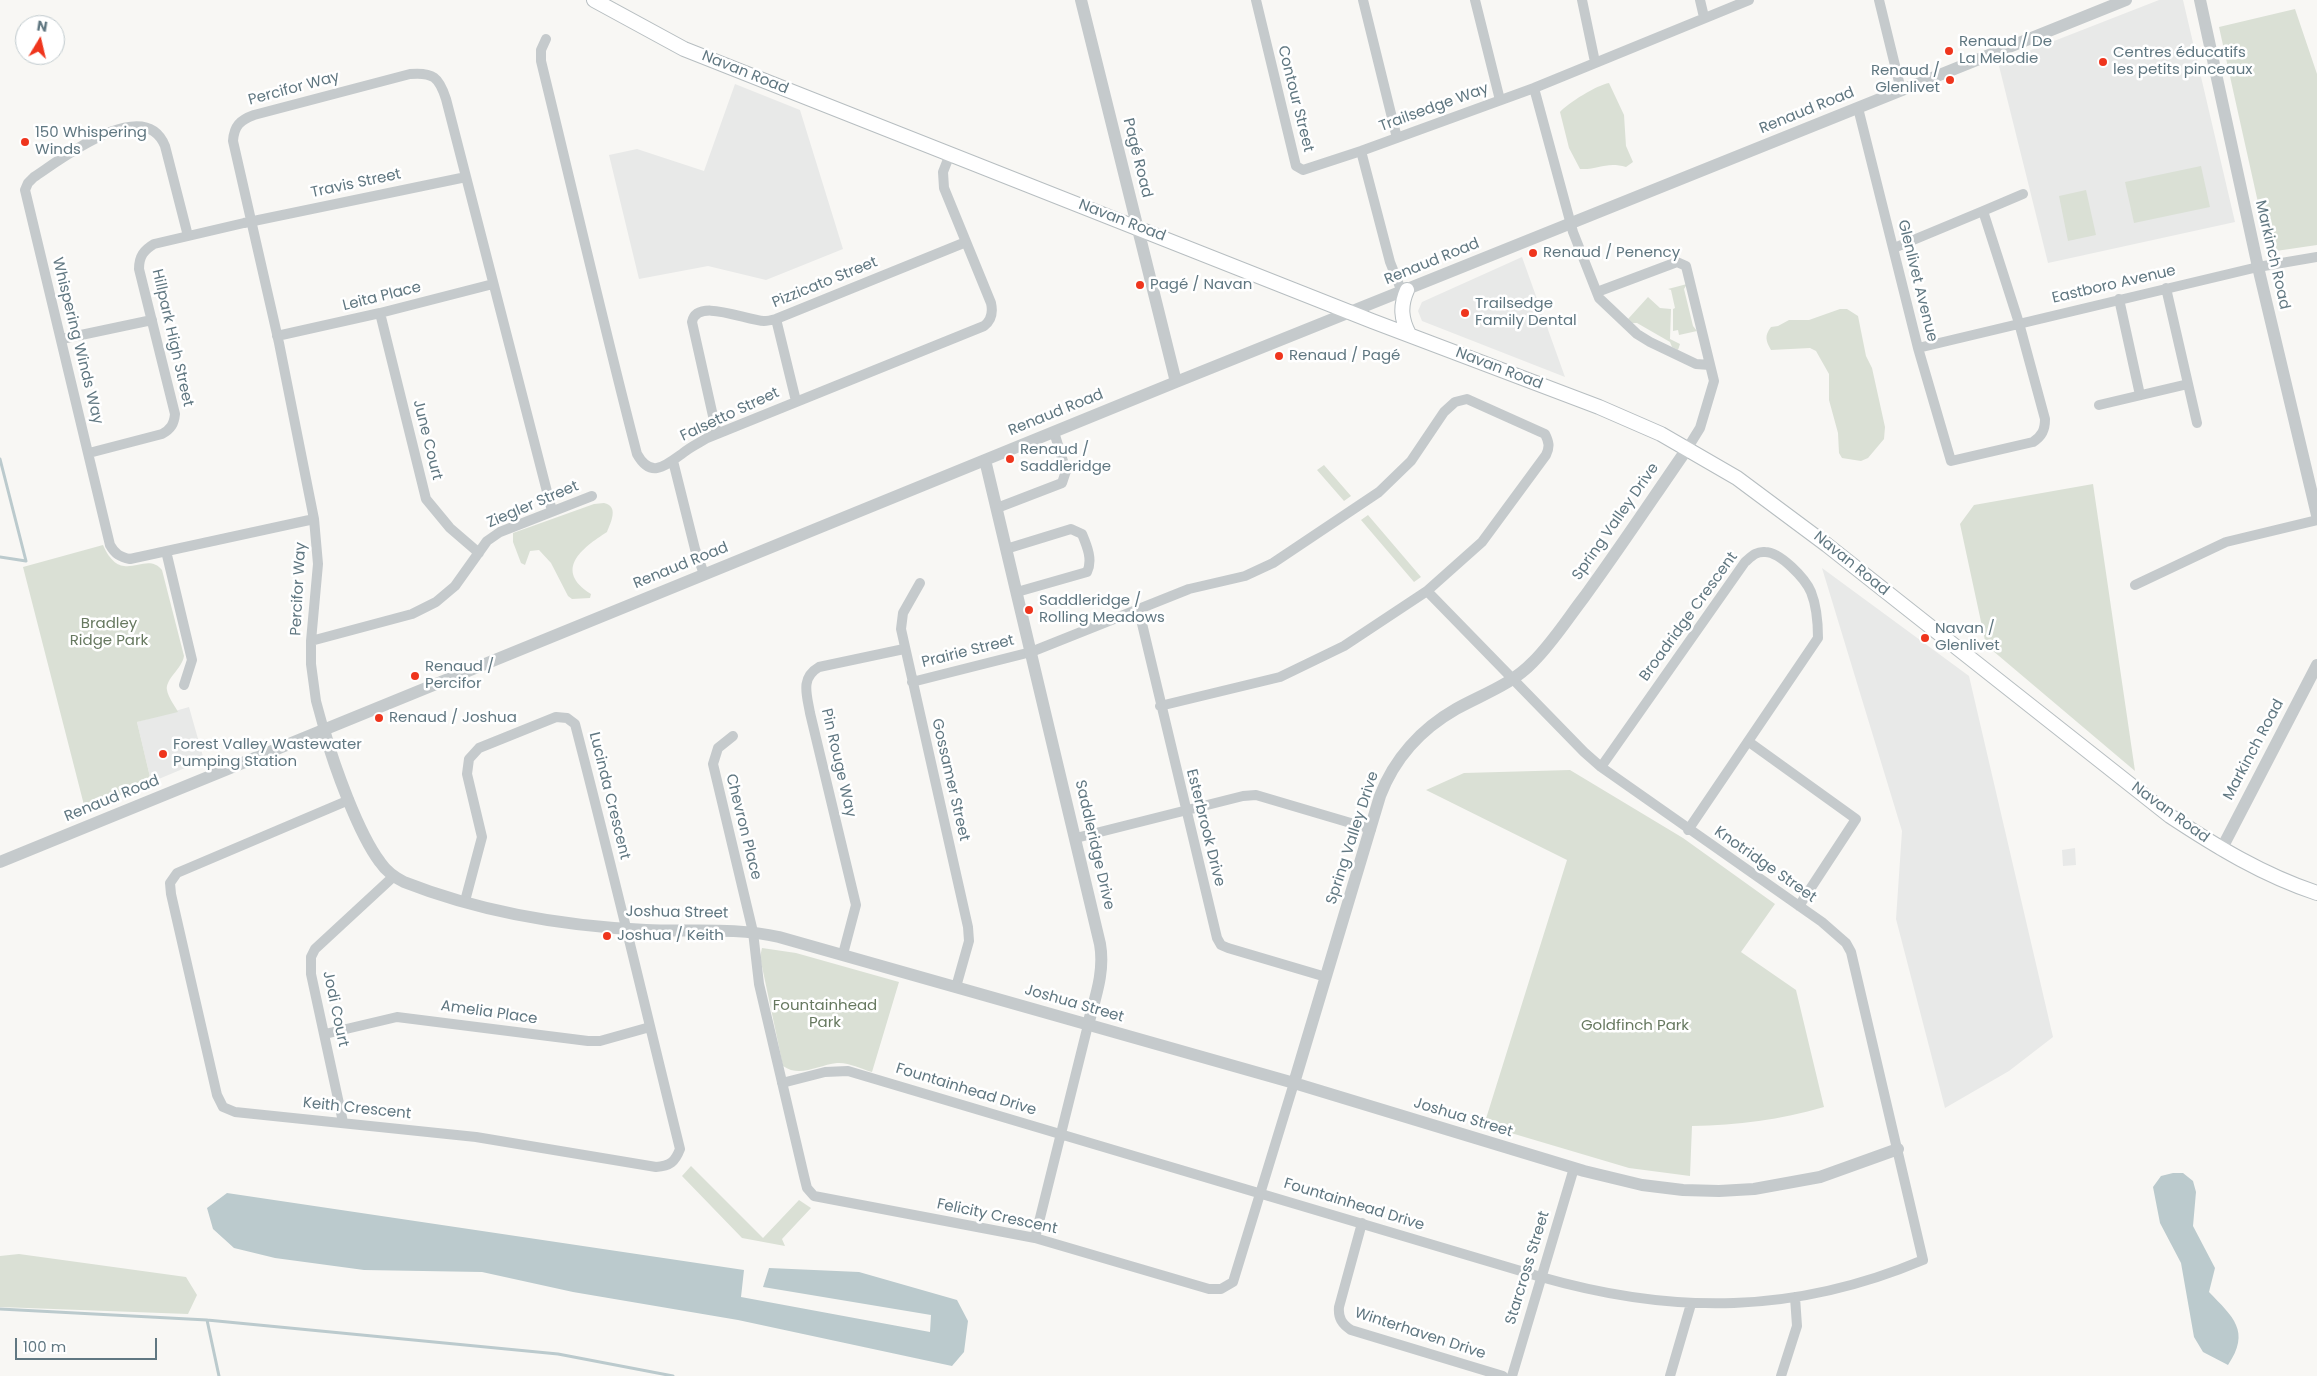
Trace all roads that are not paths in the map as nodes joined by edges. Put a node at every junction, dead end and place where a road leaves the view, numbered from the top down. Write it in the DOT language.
graph roads {
  1 [pos="594,0"];
  2 [pos="1082,0"];
  3 [pos="1256,0"];
  4 [pos="1363,0"];
  5 [pos="1475,0"];
  6 [pos="1582,0"];
  7 [pos="1700,0"];
  8 [pos="1749,0"];
  9 [pos="1879,0"];
  10 [pos="2126,0"];
  11 [pos="2200,0"];
  12 [pos="1704,17"];
  13 [pos="546,39"];
  14 [pos="1595,62"];
  15 [pos="1534,88"];
  16 [pos="1901,90"];
  17 [pos="1500,100"];
  18 [pos="1858,108"];
  19 [pos="1397,138"];
  20 [pos="1361,151"];
  21 [pos="950,154"];
  22 [pos="466,176"];
  23 [pos="2023,194"];
  24 [pos="1983,212"];
  25 [pos="252,222"];
  26 [pos="1571,223"];
  27 [pos="1136,227"];
  28 [pos="188,236"];
  29 [pos="966,242"];
  30 [pos="1894,248"];
  31 [pos="2317,257"];
  32 [pos="2258,267"];
  33 [pos="493,284"];
  34 [pos="2166,288"];
  35 [pos="1404,291"];
  36 [pos="1597,292"];
  37 [pos="2119,299"];
  38 [pos="1351,312"];
  39 [pos="380,314"];
  40 [pos="776,319"];
  41 [pos="152,320"];
  42 [pos="2019,323"];
  43 [pos="1409,334"];
  44 [pos="277,336"];
  45 [pos="62,339"];
  46 [pos="1918,348"];
  47 [pos="1710,365"];
  48 [pos="1176,382"];
  49 [pos="2188,384"];
  50 [pos="2140,395"];
  51 [pos="796,401"];
  52 [pos="2099,405"];
  53 [pos="2197,424"];
  54 [pos="1054,432"];
  55 [pos="717,434"];
  56 [pos="1687,449"];
  57 [pos="89,453"];
  58 [pos="673,460"];
  59 [pos="985,460"];
  60 [pos="592,496"];
  61 [pos="996,508"];
  62 [pos="552,511"];
  63 [pos="2317,516"];
  64 [pos="314,519"];
  65 [pos="2317,520"];
  66 [pos="1006,549"];
  67 [pos="166,551"];
  68 [pos="479,553"];
  69 [pos="704,574"];
  70 [pos="920,583"];
  71 [pos="2135,585"];
  72 [pos="1427,591"];
  73 [pos="1017,592"];
  74 [pos="1139,611"];
  75 [pos="311,641"];
  76 [pos="904,649"];
  77 [pos="1031,652"];
  78 [pos="2317,664"];
  79 [pos="1513,680"];
  80 [pos="912,682"];
  81 [pos="184,685"];
  82 [pos="1160,706"];
  83 [pos="324,730"];
  84 [pos="733,736"];
  85 [pos="1749,742"];
  86 [pos="1601,767"];
  87 [pos="350,800"];
  88 [pos="1185,812"];
  89 [pos="1371,829"];
  90 [pos="1688,830"];
  91 [pos="1076,838"];
  92 [pos="2221,850"];
  93 [pos="0,862"];
  94 [pos="394,876"];
  95 [pos="2317,893"];
  96 [pos="465,900"];
  97 [pos="1799,906"];
  98 [pos="626,929"];
  99 [pos="753,932"];
  100 [pos="843,954"];
  101 [pos="1326,977"];
  102 [pos="956,987"];
  103 [pos="1088,1025"];
  104 [pos="650,1026"];
  105 [pos="325,1034"];
  106 [pos="782,1083"];
  107 [pos="1294,1083"];
  108 [pos="343,1122"];
  109 [pos="1060,1134"];
  110 [pos="1898,1149"];
  111 [pos="1574,1168"];
  112 [pos="1261,1192"];
  113 [pos="1362,1223"];
  114 [pos="1035,1238"];
  115 [pos="1923,1260"];
  116 [pos="1541,1277"];
  117 [pos="1795,1297"];
  118 [pos="1691,1304"];
  119 [pos="1503,1376"];
  120 [pos="1512,1376"];
  121 [pos="1670,1376"];
  122 [pos="1781,1376"];
  1 -- 21 [label="main road, Navan Road"];
  2 -- 27 [label="street, Pagé Road"];
  3 -- 20 [label="street, Contour Street"];
  4 -- 19 [label="street"];
  5 -- 17 [label="street"];
  6 -- 14 [label="street"];
  7 -- 12 [label="street"];
  8 -- 12 [label="street, Trailsedge Way"];
  9 -- 16 [label="street"];
  10 -- 16 [label="street, Renaud Road"];
  11 -- 32 [label="street, Markinch Road"];
  12 -- 14 [label="street, Trailsedge Way"];
  13 -- 58 [label="street, Falsetto Street"];
  14 -- 15 [label="street, Trailsedge Way"];
  15 -- 17 [label="street, Trailsedge Way"];
  15 -- 26 [label="street"];
  16 -- 18 [label="street, Renaud Road"];
  17 -- 19 [label="street, Trailsedge Way"];
  18 -- 26 [label="street, Renaud Road"];
  18 -- 30 [label="street, Glenlivet Avenue"];
  19 -- 20 [label="street, Trailsedge Way"];
  20 -- 35 [label="street"];
  21 -- 27 [label="main road, Navan Road"];
  21 -- 29 [label="street, Falsetto Street"];
  22 -- 25 [label="street, Travis Street"];
  22 -- 25 [label="street, Percifor Way"];
  22 -- 33 [label="street, Percifor Way"];
  23 -- 24 [label="street"];
  24 -- 30 [label="street"];
  24 -- 42 [label="street"];
  25 -- 28 [label="street, Hillpark High Street"];
  25 -- 44 [label="street, Percifor Way"];
  26 -- 35 [label="street, Renaud Road"];
  26 -- 36 [label="street"];
  27 -- 38 [label="main road, Navan Road"];
  27 -- 48 [label="street, Pagé Road"];
  28 -- 41 [label="street, Hillpark High Street"];
  28 -- 45 [label="street, Whispering Winds Way"];
  29 -- 40 [label="street, Pizzicato Street"];
  29 -- 51 [label="street, Falsetto Street"];
  30 -- 46 [label="street, Glenlivet Avenue"];
  31 -- 32 [label="street, Eastboro Avenue"];
  32 -- 34 [label="street, Eastboro Avenue"];
  32 -- 63 [label="street, Markinch Road"];
  33 -- 39 [label="street, Leita Place"];
  33 -- 62 [label="street, Percifor Way"];
  34 -- 37 [label="street, Eastboro Avenue"];
  34 -- 49 [label="street"];
  35 -- 38 [label="street, Renaud Road"];
  35 -- 43 [label="main road"];
  36 -- 47 [label="street"];
  36 -- 47 [label="street"];
  37 -- 42 [label="street, Eastboro Avenue"];
  37 -- 50 [label="street"];
  38 -- 43 [label="main road, Navan Road"];
  38 -- 48 [label="street, Renaud Road"];
  39 -- 44 [label="street, Leita Place"];
  39 -- 68 [label="street, June Court"];
  40 -- 51 [label="street"];
  40 -- 55 [label="street, Pizzicato Street"];
  41 -- 45 [label="street"];
  41 -- 57 [label="street, Hillpark High Street"];
  42 -- 46 [label="street, Eastboro Avenue"];
  42 -- 46 [label="street, Glenlivet Avenue"];
  43 -- 56 [label="main road, Navan Road"];
  44 -- 64 [label="street, Percifor Way"];
  45 -- 57 [label="street, Whispering Winds Way"];
  47 -- 56 [label="street"];
  48 -- 54 [label="street, Renaud Road"];
  49 -- 50 [label="street"];
  49 -- 53 [label="street"];
  50 -- 52 [label="street"];
  51 -- 55 [label="street, Falsetto Street"];
  54 -- 59 [label="street, Renaud Road"];
  54 -- 61 [label="street"];
  55 -- 58 [label="street, Falsetto Street"];
  56 -- 79 [label="street, Spring Valley Drive"];
  56 -- 92 [label="main road, Navan Road"];
  57 -- 67 [label="street, Whispering Winds Way"];
  58 -- 69 [label="street"];
  59 -- 61 [label="street, Saddleridge Drive"];
  59 -- 69 [label="street, Renaud Road"];
  60 -- 62 [label="street, Ziegler Street"];
  61 -- 66 [label="street, Saddleridge Drive"];
  62 -- 68 [label="street, Ziegler Street"];
  64 -- 67 [label="street, Whispering Winds Way"];
  64 -- 75 [label="street, Percifor Way"];
  65 -- 71 [label="street"];
  66 -- 73 [label="street, Saddleridge Drive"];
  66 -- 73 [label="street"];
  67 -- 81 [label="street"];
  68 -- 75 [label="street, Ziegler Street"];
  69 -- 83 [label="street, Renaud Road"];
  70 -- 76 [label="street, Gossamer Street"];
  72 -- 74 [label="street, Prairie Street"];
  72 -- 79 [label="street, Knotridge Street"];
  72 -- 82 [label="street"];
  73 -- 77 [label="street, Saddleridge Drive"];
  74 -- 77 [label="street, Prairie Street"];
  74 -- 82 [label="street, Esterbrook Drive"];
  75 -- 83 [label="street, Percifor Way"];
  76 -- 80 [label="street, Gossamer Street"];
  76 -- 100 [label="street, Pin Rouge Way"];
  77 -- 80 [label="street, Prairie Street"];
  77 -- 91 [label="street, Saddleridge Drive"];
  78 -- 92 [label="street, Markinch Road"];
  79 -- 86 [label="street, Knotridge Street"];
  79 -- 89 [label="street, Spring Valley Drive"];
  80 -- 102 [label="street, Gossamer Street"];
  82 -- 88 [label="street, Esterbrook Drive"];
  83 -- 87 [label="street, Joshua Street"];
  83 -- 93 [label="street, Renaud Road"];
  84 -- 99 [label="street, Chevron Place"];
  85 -- 86 [label="street, Broadridge Crescent"];
  85 -- 90 [label="street, Broadridge Crescent"];
  85 -- 97 [label="street"];
  86 -- 90 [label="street, Knotridge Street"];
  87 -- 94 [label="street, Joshua Street"];
  87 -- 108 [label="street, Keith Crescent"];
  88 -- 89 [label="street"];
  88 -- 91 [label="street"];
  88 -- 101 [label="street, Esterbrook Drive"];
  89 -- 101 [label="street, Spring Valley Drive"];
  90 -- 97 [label="street, Knotridge Street"];
  91 -- 103 [label="street, Saddleridge Drive"];
  92 -- 95 [label="main road, Navan Road"];
  94 -- 96 [label="street, Joshua Street"];
  94 -- 105 [label="street, Jodi Court"];
  96 -- 98 [label="street, Joshua Street"];
  96 -- 98 [label="street, Lucinda Crescent"];
  97 -- 110 [label="street, Knotridge Street"];
  98 -- 99 [label="street, Joshua Street"];
  98 -- 104 [label="street, Keith Crescent"];
  99 -- 100 [label="street, Joshua Street"];
  99 -- 106 [label="street, Felicity Crescent"];
  100 -- 102 [label="street, Joshua Street"];
  101 -- 107 [label="street, Spring Valley Drive"];
  102 -- 103 [label="street, Joshua Street"];
  103 -- 107 [label="street, Joshua Street"];
  103 -- 109 [label="street, Saddleridge Drive"];
  104 -- 105 [label="street, Amelia Place"];
  104 -- 108 [label="street, Keith Crescent"];
  105 -- 108 [label="street, Jodi Court"];
  106 -- 109 [label="street, Fountainhead Drive"];
  106 -- 114 [label="street, Felicity Crescent"];
  107 -- 111 [label="street, Joshua Street"];
  107 -- 112 [label="street, Felicity Crescent"];
  109 -- 112 [label="street, Fountainhead Drive"];
  109 -- 114 [label="street, Saddleridge Drive"];
  110 -- 111 [label="street, Joshua Street"];
  110 -- 115 [label="street, Knotridge Street"];
  111 -- 116 [label="street, Starcross Street"];
  112 -- 113 [label="street, Fountainhead Drive"];
  112 -- 114 [label="street, Felicity Crescent"];
  113 -- 116 [label="street, Fountainhead Drive"];
  113 -- 119 [label="street, Winterhaven Drive"];
  115 -- 117 [label="street, Fountainhead Drive"];
  116 -- 118 [label="street, Fountainhead Drive"];
  116 -- 120 [label="street, Starcross Street"];
  117 -- 118 [label="street, Fountainhead Drive"];
  117 -- 122 [label="street"];
  118 -- 121 [label="street"];
}
